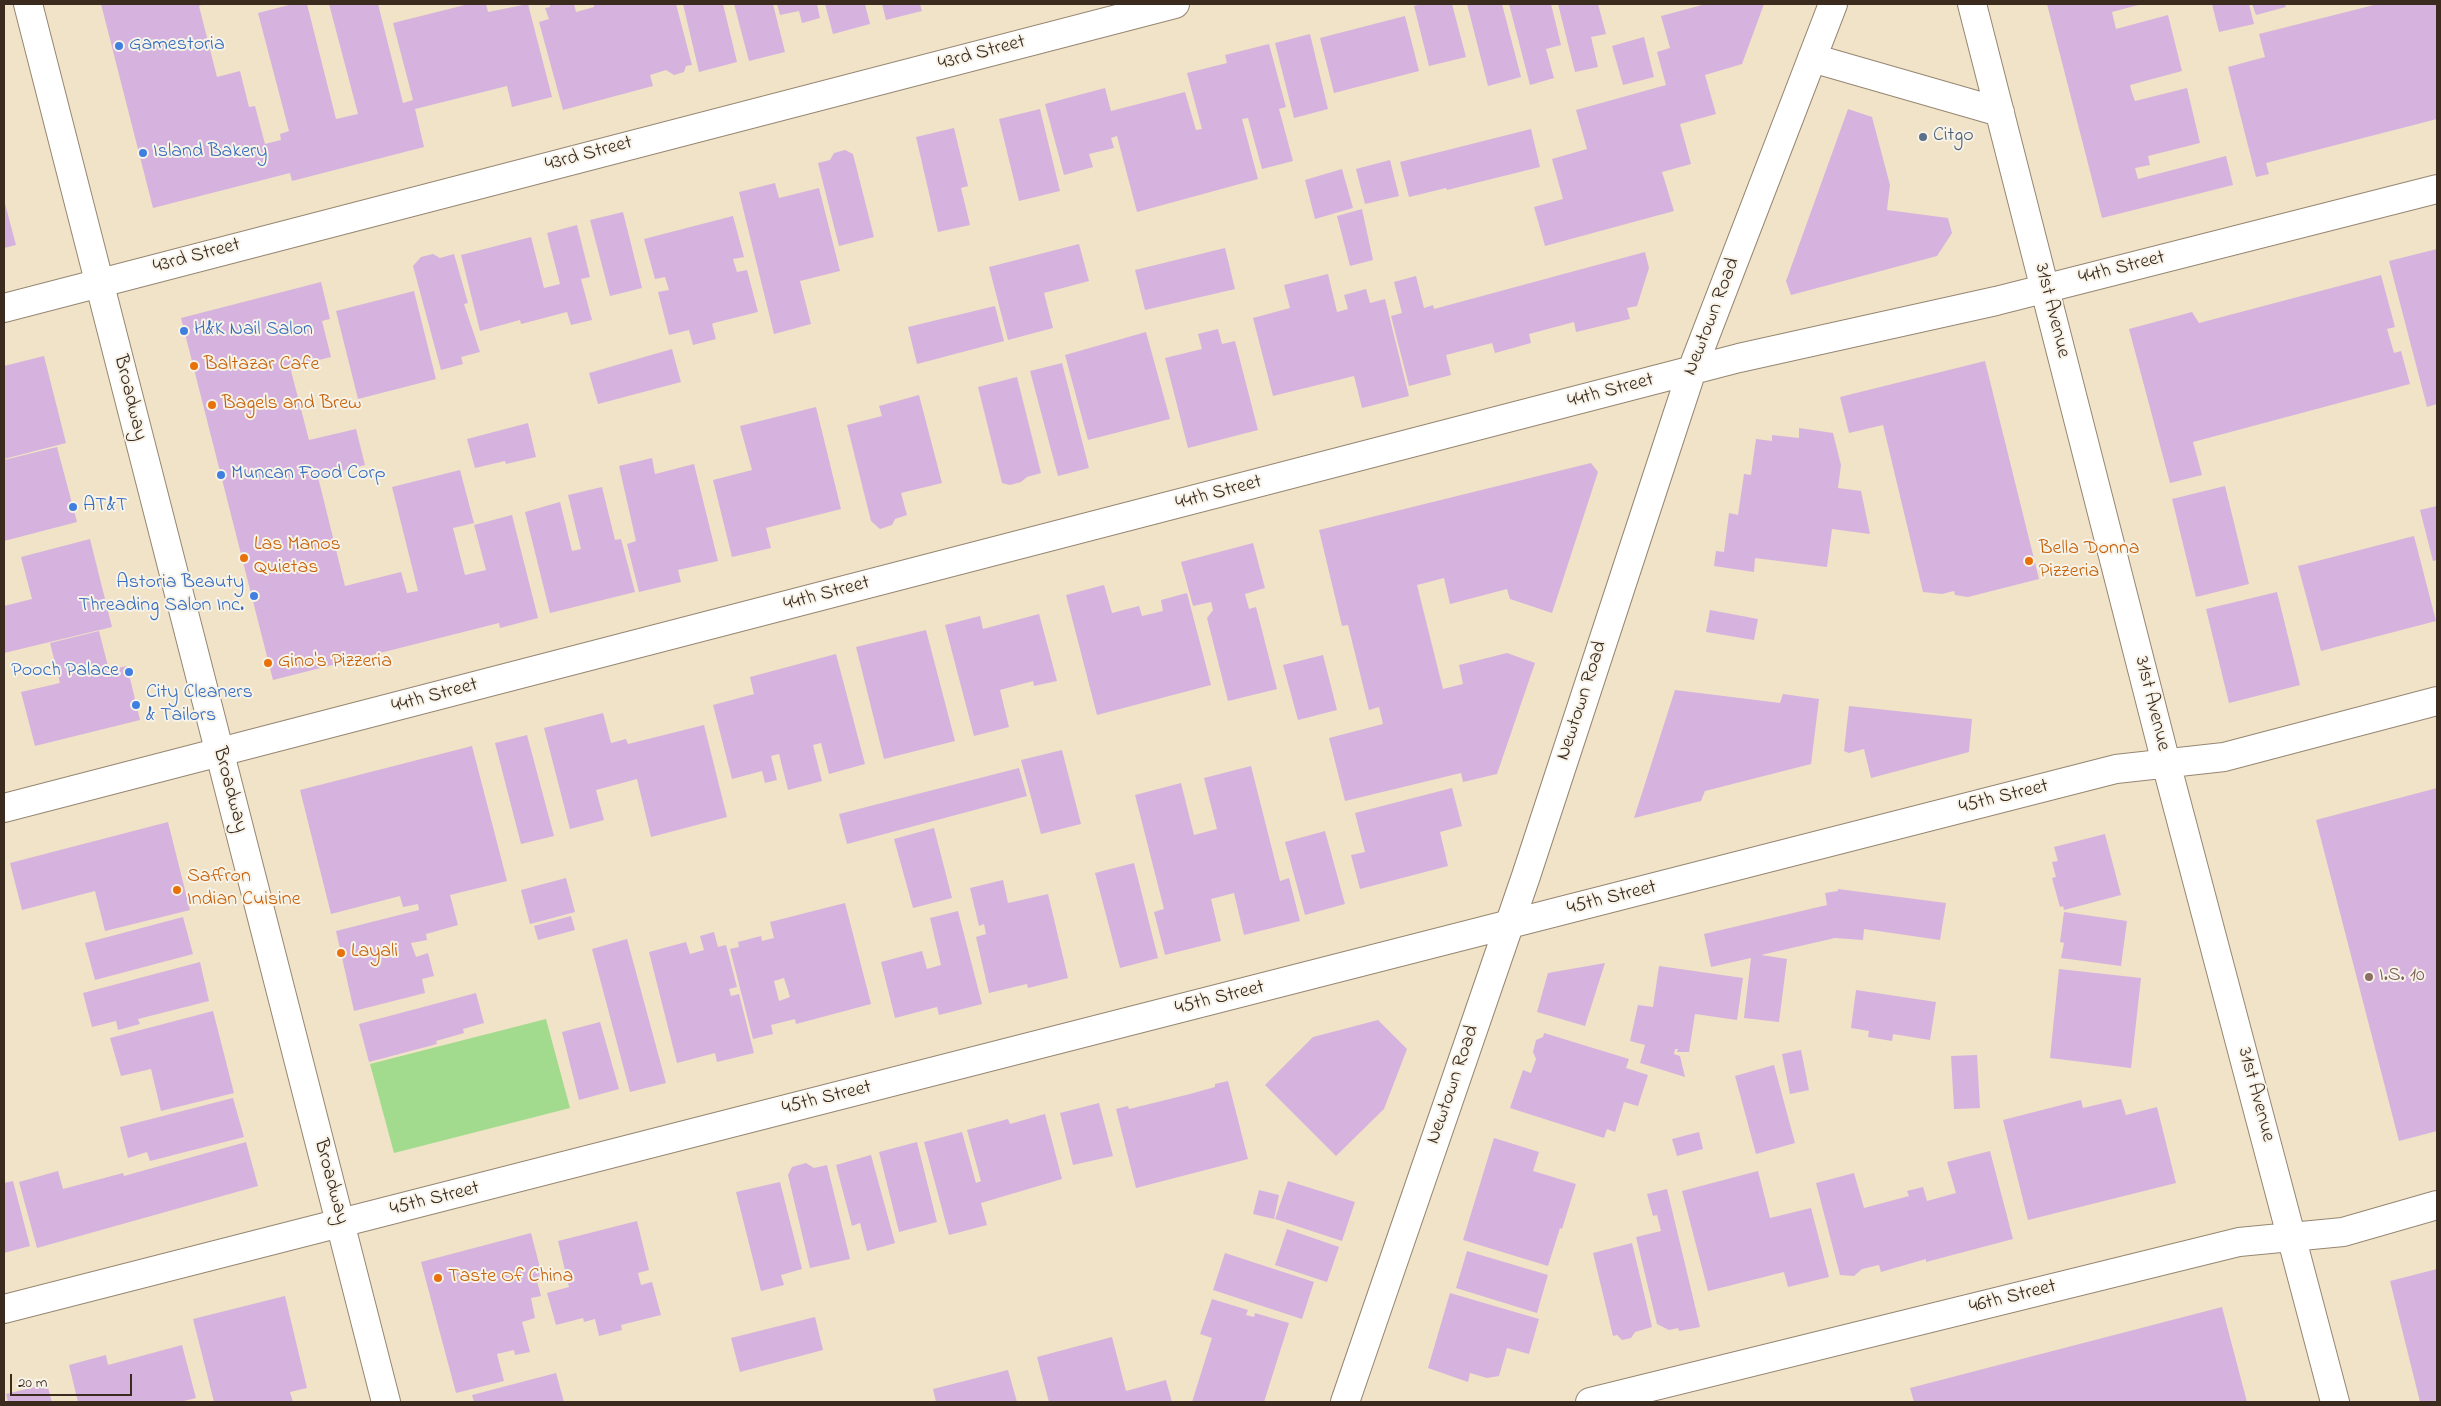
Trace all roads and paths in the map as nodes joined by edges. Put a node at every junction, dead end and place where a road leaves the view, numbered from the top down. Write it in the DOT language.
graph roads {
  1 [pos="28,4"];
  2 [pos="1175,4"];
  3 [pos="1833,4"];
  4 [pos="1972,4"];
  5 [pos="1812,58"];
  6 [pos="2000,112"];
  7 [pos="2437,189"];
  8 [pos="100,283"];
  9 [pos="2046,288"];
  10 [pos="4,308"];
  11 [pos="1692,370"];
  12 [pos="2437,702"];
  13 [pos="219,753"];
  14 [pos="2166,762"];
  15 [pos="4,808"];
  16 [pos="1508,923"];
  17 [pos="2437,1205"];
  18 [pos="342,1223"];
  19 [pos="2292,1237"];
  20 [pos="4,1308"];
  21 [pos="386,1402"];
  22 [pos="1345,1402"];
  23 [pos="1590,1402"];
  24 [pos="2335,1402"];
  1 -- 8 [label="street, Broadway"];
  2 -- 8 [label="street, 43rd Street"];
  3 -- 5 [label="street, Newtown Road"];
  4 -- 6 [label="street, 31st Avenue"];
  5 -- 6 [label="street"];
  5 -- 11 [label="street, Newtown Road"];
  6 -- 9 [label="street, 31st Avenue"];
  7 -- 9 [label="street, 44th Street"];
  8 -- 10 [label="street, 43rd Street"];
  8 -- 13 [label="street, Broadway"];
  9 -- 11 [label="street, 44th Street"];
  9 -- 14 [label="street, 31st Avenue"];
  11 -- 13 [label="street, 44th Street"];
  11 -- 16 [label="street, Newtown Road"];
  12 -- 14 [label="street, 45th Street"];
  13 -- 15 [label="street, 44th Street"];
  13 -- 18 [label="street, Broadway"];
  14 -- 16 [label="street, 45th Street"];
  14 -- 19 [label="street, 31st Avenue"];
  16 -- 18 [label="street, 45th Street"];
  16 -- 22 [label="street, Newtown Road"];
  17 -- 19 [label="street, 46th Street"];
  18 -- 20 [label="street, 45th Street"];
  18 -- 21 [label="street, Broadway"];
  19 -- 23 [label="street, 46th Street"];
  19 -- 24 [label="street, 31st Avenue"];
}
